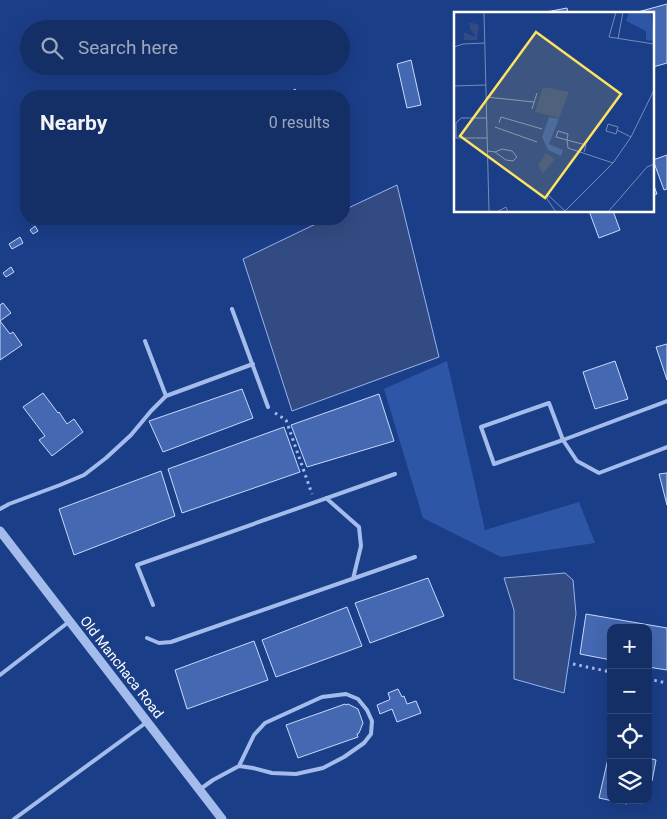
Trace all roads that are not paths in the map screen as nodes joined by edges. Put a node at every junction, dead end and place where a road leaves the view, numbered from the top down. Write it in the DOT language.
graph roads {
  1 [pos="232,309"];
  2 [pos="145,341"];
  3 [pos="253,364"];
  4 [pos="166,396"];
  5 [pos="667,401"];
  6 [pos="268,407"];
  7 [pos="563,440"];
  8 [pos="667,447"];
  9 [pos="394,474"];
  10 [pos="326,498"];
  11 [pos="0,509"];
  12 [pos="0,531"];
  13 [pos="415,557"];
  14 [pos="353,579"];
  15 [pos="153,605"];
  16 [pos="70,622"];
  17 [pos="147,638"];
  18 [pos="0,675"];
  19 [pos="147,722"];
  20 [pos="239,766"];
  21 [pos="199,790"];
  22 [pos="14,819"];
  23 [pos="222,819"];
  1 -- 3 [label="lane"];
  2 -- 4 [label="lane"];
  3 -- 4 [label="lane"];
  3 -- 6 [label="lane"];
  4 -- 11 [label="lane"];
  5 -- 7 [label="lane"];
  7 -- 7 [label="lane"];
  7 -- 8 [label="lane"];
  9 -- 10 [label="lane"];
  10 -- 14 [label="lane"];
  10 -- 15 [label="lane"];
  12 -- 16 [label="street, Old Manchaca Road"];
  13 -- 14 [label="lane"];
  14 -- 17 [label="lane"];
  16 -- 18 [label="lane"];
  16 -- 19 [label="street, Old Manchaca Road"];
  19 -- 21 [label="street, Old Manchaca Road"];
  19 -- 22 [label="lane"];
  20 -- 20 [label="lane"];
  20 -- 21 [label="lane"];
  21 -- 23 [label="street, Old Manchaca Road"];
}
